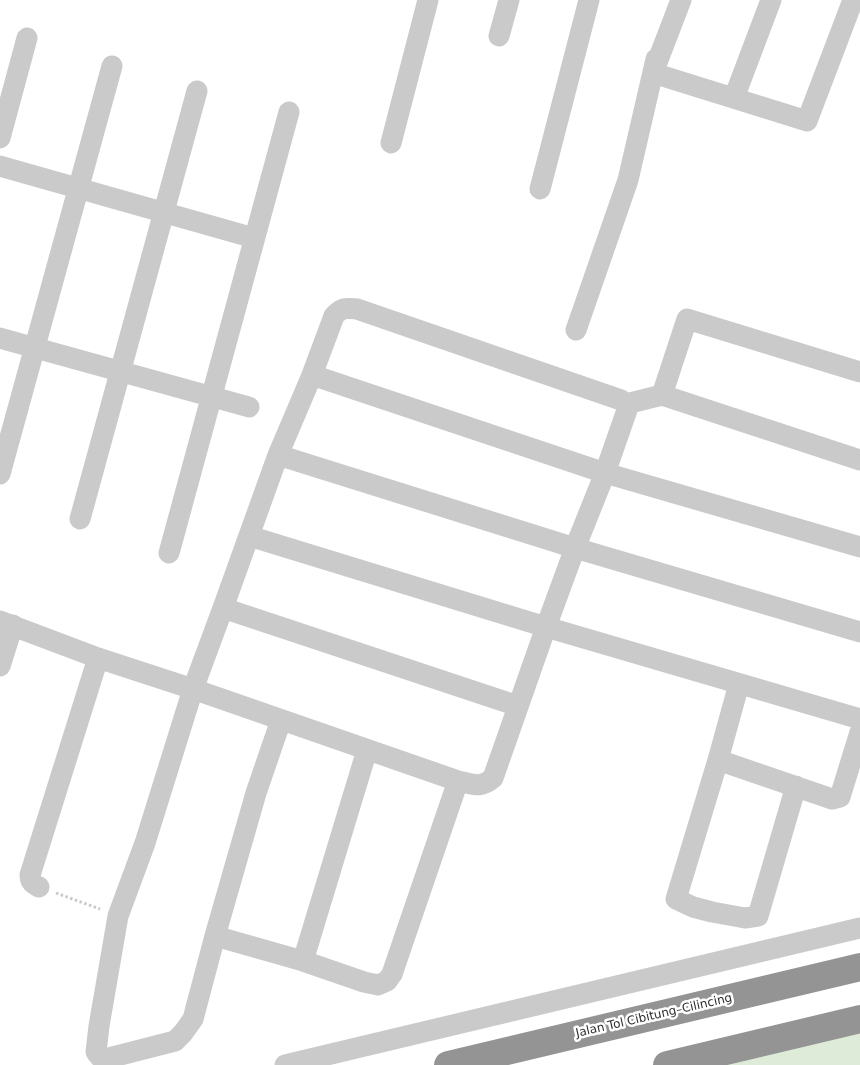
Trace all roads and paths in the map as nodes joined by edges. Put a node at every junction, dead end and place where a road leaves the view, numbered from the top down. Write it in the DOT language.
graph roads {
  1 [pos="428,0"];
  2 [pos="509,0"];
  3 [pos="588,0"];
  4 [pos="670,0"];
  5 [pos="681,0"];
  6 [pos="771,0"];
  7 [pos="853,0"];
  8 [pos="499,36"];
  9 [pos="27,38"];
  10 [pos="112,66"];
  11 [pos="653,73"];
  12 [pos="197,91"];
  13 [pos="734,98"];
  14 [pos="289,112"];
  15 [pos="0,138"];
  16 [pos="391,143"];
  17 [pos="0,166"];
  18 [pos="79,188"];
  19 [pos="540,189"];
  20 [pos="164,212"];
  21 [pos="254,238"];
  22 [pos="576,330"];
  23 [pos="0,338"];
  24 [pos="35,348"];
  25 [pos="120,371"];
  26 [pos="860,372"];
  27 [pos="312,375"];
  28 [pos="662,395"];
  29 [pos="211,396"];
  30 [pos="626,404"];
  31 [pos="250,407"];
  32 [pos="278,455"];
  33 [pos="860,460"];
  34 [pos="605,473"];
  35 [pos="0,474"];
  36 [pos="80,519"];
  37 [pos="249,536"];
  38 [pos="575,548"];
  39 [pos="860,548"];
  40 [pos="169,553"];
  41 [pos="223,608"];
  42 [pos="7,623"];
  43 [pos="546,627"];
  44 [pos="860,632"];
  45 [pos="98,658"];
  46 [pos="0,666"];
  47 [pos="739,684"];
  48 [pos="193,689"];
  49 [pos="518,706"];
  50 [pos="860,719"];
  51 [pos="280,720"];
  52 [pos="860,732"];
  53 [pos="367,750"];
  54 [pos="718,760"];
  55 [pos="458,781"];
  56 [pos="796,786"];
  57 [pos="40,887"];
  58 [pos="118,916"];
  59 [pos="860,928"];
  60 [pos="215,936"];
  61 [pos="303,961"];
  62 [pos="860,966"];
  63 [pos="860,1019"];
  64 [pos="285,1065"];
  65 [pos="448,1065"];
  66 [pos="667,1065"];
  1 -- 16 [label="street"];
  2 -- 8 [label="street"];
  3 -- 19 [label="street"];
  4 -- 11 [label="street"];
  5 -- 11 [label="street"];
  6 -- 13 [label="street"];
  7 -- 13 [label="street"];
  9 -- 15 [label="street"];
  10 -- 18 [label="street"];
  11 -- 13 [label="street"];
  11 -- 22 [label="street"];
  12 -- 20 [label="street"];
  14 -- 21 [label="street"];
  17 -- 18 [label="street"];
  18 -- 20 [label="street"];
  18 -- 24 [label="street"];
  20 -- 21 [label="street"];
  20 -- 25 [label="street"];
  21 -- 29 [label="street"];
  23 -- 24 [label="street"];
  24 -- 25 [label="street"];
  24 -- 35 [label="street"];
  25 -- 29 [label="street"];
  25 -- 36 [label="street"];
  26 -- 28 [label="street"];
  27 -- 30 [label="street"];
  27 -- 32 [label="street"];
  27 -- 34 [label="street"];
  28 -- 30 [label="street"];
  28 -- 33 [label="street"];
  29 -- 31 [label="street"];
  29 -- 40 [label="street"];
  30 -- 34 [label="street"];
  32 -- 37 [label="street"];
  32 -- 38 [label="street"];
  34 -- 38 [label="street"];
  34 -- 39 [label="street"];
  37 -- 41 [label="street"];
  37 -- 43 [label="street"];
  38 -- 43 [label="street"];
  38 -- 44 [label="street"];
  41 -- 48 [label="street"];
  41 -- 49 [label="street"];
  42 -- 45 [label="street"];
  42 -- 46 [label="street"];
  43 -- 47 [label="street"];
  43 -- 49 [label="street"];
  45 -- 48 [label="street"];
  45 -- 57 [label="street"];
  47 -- 50 [label="street"];
  47 -- 54 [label="street"];
  48 -- 51 [label="street"];
  48 -- 58 [label="street"];
  49 -- 55 [label="street"];
  51 -- 53 [label="street"];
  51 -- 60 [label="street"];
  52 -- 56 [label="street"];
  53 -- 55 [label="street"];
  53 -- 61 [label="street"];
  54 -- 56 [label="street"];
  54 -- 56 [label="street"];
  55 -- 61 [label="street"];
  57 -- 58 [label="path"];
  58 -- 60 [label="street"];
  59 -- 64 [label="street"];
  60 -- 61 [label="street"];
  62 -- 65 [label="highway, Jalan Tol Cibitung–Cilincing"];
  63 -- 66 [label="highway"];
}
